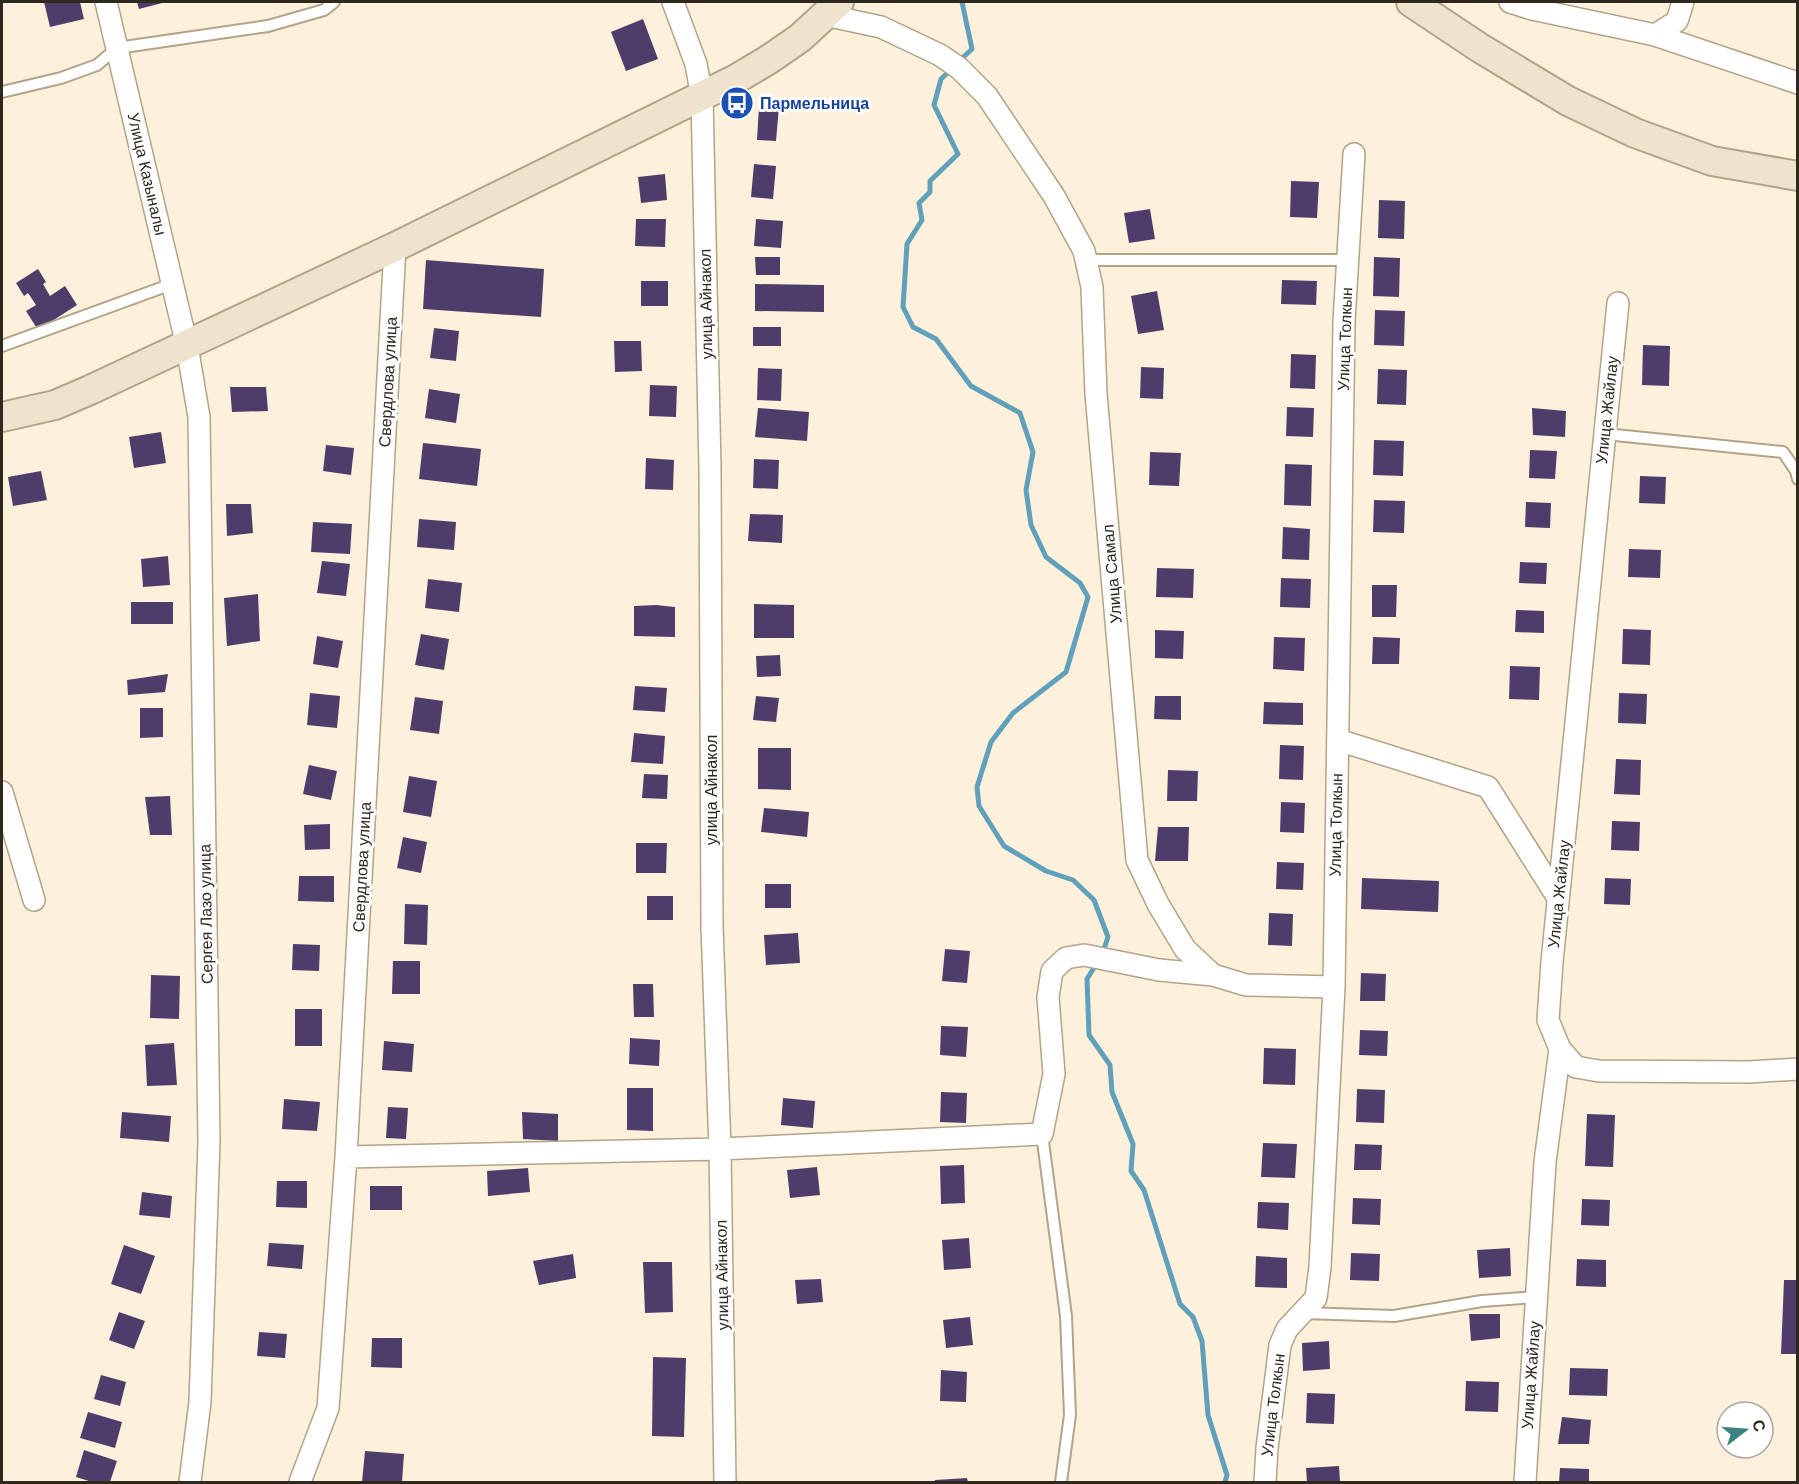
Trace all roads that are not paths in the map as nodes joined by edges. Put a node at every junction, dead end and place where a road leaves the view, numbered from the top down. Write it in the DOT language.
graph roads {
  1 [pos="106,2"];
  2 [pos="334,2"];
  3 [pos="673,2"];
  4 [pos="1411,2"];
  5 [pos="1510,2"];
  6 [pos="1683,2"];
  7 [pos="832,8"];
  8 [pos="1655,35"];
  9 [pos="117,48"];
  10 [pos="1797,83"];
  11 [pos="2,92"];
  12 [pos="702,97"];
  13 [pos="1354,154"];
  14 [pos="1797,176"];
  15 [pos="395,247"];
  16 [pos="1086,260"];
  17 [pos="1348,260"];
  18 [pos="172,284"];
  19 [pos="1618,303"];
  20 [pos="2,346"];
  21 [pos="186,346"];
  22 [pos="2,417"];
  23 [pos="1605,434"];
  24 [pos="1797,479"];
  25 [pos="1338,740"];
  26 [pos="2,792"];
  27 [pos="1558,898"];
  28 [pos="34,900"];
  29 [pos="1213,975"];
  30 [pos="1334,987"];
  31 [pos="1560,1049"];
  32 [pos="1797,1070"];
  33 [pos="1042,1134"];
  34 [pos="720,1149"];
  35 [pos="346,1157"];
  36 [pos="1536,1297"];
  37 [pos="1302,1313"];
  38 [pos="190,1482"];
  39 [pos="300,1482"];
  40 [pos="725,1482"];
  41 [pos="1061,1482"];
  42 [pos="1265,1482"];
  43 [pos="1525,1482"];
  1 -- 9 [label="street, Улица Казыналы"];
  2 -- 9 [label="lane"];
  3 -- 12 [label="street, улица Айнакол"];
  4 -- 14 [label="main road"];
  5 -- 8 [label="street"];
  6 -- 8 [label="street"];
  7 -- 12 [label="main road"];
  7 -- 16 [label="street, Улица Самал"];
  8 -- 10 [label="street"];
  9 -- 11 [label="lane"];
  9 -- 18 [label="street, Улица Казыналы"];
  12 -- 15 [label="main road"];
  12 -- 34 [label="street, улица Айнакол"];
  13 -- 17 [label="street, Улица Толкын"];
  15 -- 21 [label="main road"];
  15 -- 35 [label="street, Свердлова улица"];
  16 -- 17 [label="lane"];
  16 -- 29 [label="street, Улица Самал"];
  17 -- 25 [label="street, Улица Толкын"];
  18 -- 20 [label="lane"];
  18 -- 21 [label="street, Улица Казыналы"];
  19 -- 23 [label="street, Улица Жайлау"];
  21 -- 22 [label="main road"];
  21 -- 38 [label="street, Сергея Лазо улица"];
  23 -- 24 [label="lane"];
  23 -- 27 [label="street, Улица Жайлау"];
  25 -- 27 [label="street"];
  25 -- 30 [label="street, Улица Толкын"];
  26 -- 28 [label="street"];
  27 -- 31 [label="street, Улица Жайлау"];
  29 -- 30 [label="street, Улица Самал"];
  29 -- 33 [label="street"];
  30 -- 37 [label="street, Улица Толкын"];
  31 -- 32 [label="street"];
  31 -- 36 [label="street, Улица Жайлау"];
  33 -- 34 [label="street"];
  33 -- 41 [label="lane"];
  34 -- 35 [label="street"];
  34 -- 40 [label="street, улица Айнакол"];
  35 -- 39 [label="street, Свердлова улица"];
  36 -- 37 [label="lane"];
  36 -- 43 [label="street, Улица Жайлау"];
  37 -- 42 [label="street, Улица Толкын"];
}
